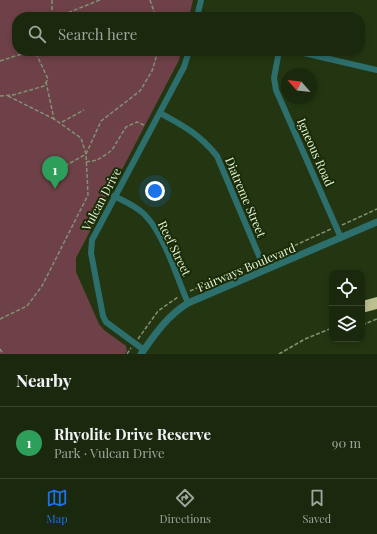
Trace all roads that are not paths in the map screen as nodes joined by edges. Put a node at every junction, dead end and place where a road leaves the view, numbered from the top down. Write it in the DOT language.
graph roads {
  1 [pos="200,0"];
  2 [pos="198,12"];
  3 [pos="187,56"];
  4 [pos="278,56"];
  5 [pos="317,56"];
  6 [pos="377,70"];
  7 [pos="160,113"];
  8 [pos="114,196"];
  9 [pos="377,222"];
  10 [pos="341,238"];
  11 [pos="264,270"];
  12 [pos="188,303"];
  13 [pos="142,352"];
  1 -- 2 [label="street"];
  3 -- 7 [label="street, Vulcan Drive"];
  4 -- 10 [label="street, Igneous Road"];
  5 -- 6 [label="street"];
  7 -- 8 [label="street, Vulcan Drive"];
  7 -- 11 [label="street, Diatreme Street"];
  8 -- 12 [label="street, Reef Street"];
  8 -- 13 [label="street, Vulcan Drive"];
  9 -- 10 [label="street, Fairways Boulevard"];
  10 -- 11 [label="street, Fairways Boulevard"];
  11 -- 12 [label="street, Fairways Boulevard"];
  12 -- 13 [label="street, Fairways Boulevard"];
}
